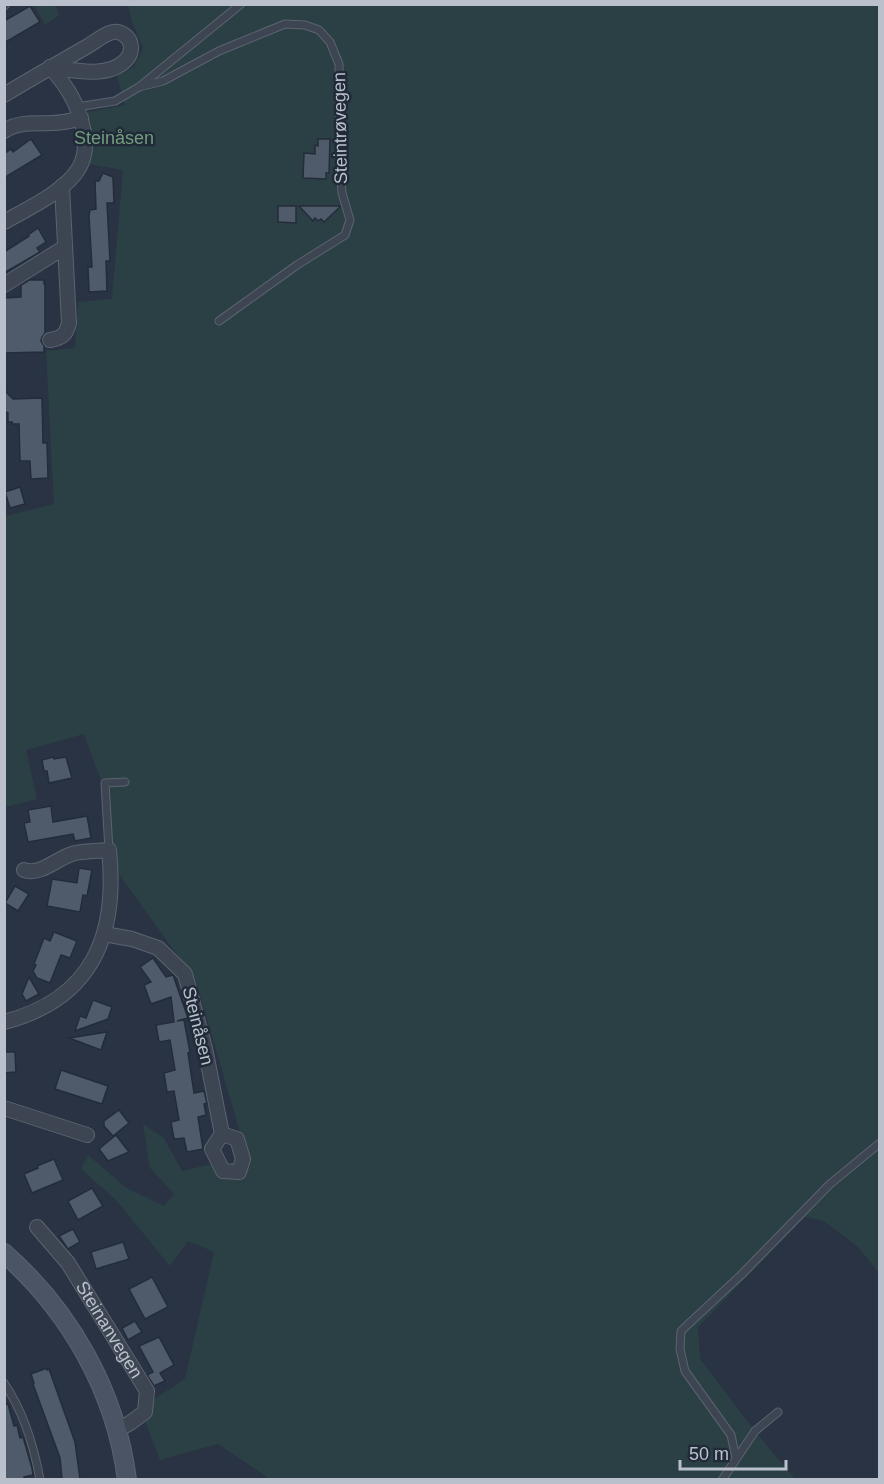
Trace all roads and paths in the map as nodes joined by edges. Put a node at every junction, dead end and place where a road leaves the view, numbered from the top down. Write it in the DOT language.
graph roads {
  1 [pos="241,4"];
  2 [pos="50,67"];
  3 [pos="139,87"];
  4 [pos="4,95"];
  5 [pos="79,112"];
  6 [pos="4,131"];
  7 [pos="62,186"];
  8 [pos="4,222"];
  9 [pos="64,247"];
  10 [pos="4,285"];
  11 [pos="219,321"];
  12 [pos="50,340"];
  13 [pos="125,782"];
  14 [pos="109,850"];
  15 [pos="24,870"];
  16 [pos="104,934"];
  17 [pos="4,1022"];
  18 [pos="4,1108"];
  19 [pos="222,1134"];
  20 [pos="87,1135"];
  21 [pos="879,1143"];
  22 [pos="37,1227"];
  23 [pos="4,1253"];
  24 [pos="4,1383"];
  25 [pos="778,1412"];
  26 [pos="116,1431"];
  27 [pos="736,1458"];
  28 [pos="40,1479"];
  29 [pos="127,1479"];
  30 [pos="722,1479"];
  1 -- 3 [label="lane, Steintrøvegen"];
  2 -- 2 [label="street"];
  2 -- 4 [label="street"];
  2 -- 5 [label="street"];
  3 -- 5 [label="lane, Steintrøvegen"];
  3 -- 11 [label="lane, Steintrøvegen"];
  5 -- 6 [label="street"];
  5 -- 7 [label="street"];
  7 -- 8 [label="street"];
  7 -- 9 [label="street"];
  9 -- 10 [label="street"];
  9 -- 12 [label="street"];
  13 -- 14 [label="lane"];
  14 -- 15 [label="street"];
  14 -- 16 [label="street"];
  16 -- 17 [label="street"];
  16 -- 19 [label="street, Steinåsen"];
  18 -- 20 [label="street"];
  21 -- 27 [label="lane"];
  22 -- 26 [label="street, Steinanvegen"];
  23 -- 26 [label="main road, Steinanvegen"];
  24 -- 28 [label="lane"];
  25 -- 27 [label="lane"];
  26 -- 29 [label="main road, Steinanvegen"];
  27 -- 30 [label="lane"];
}
